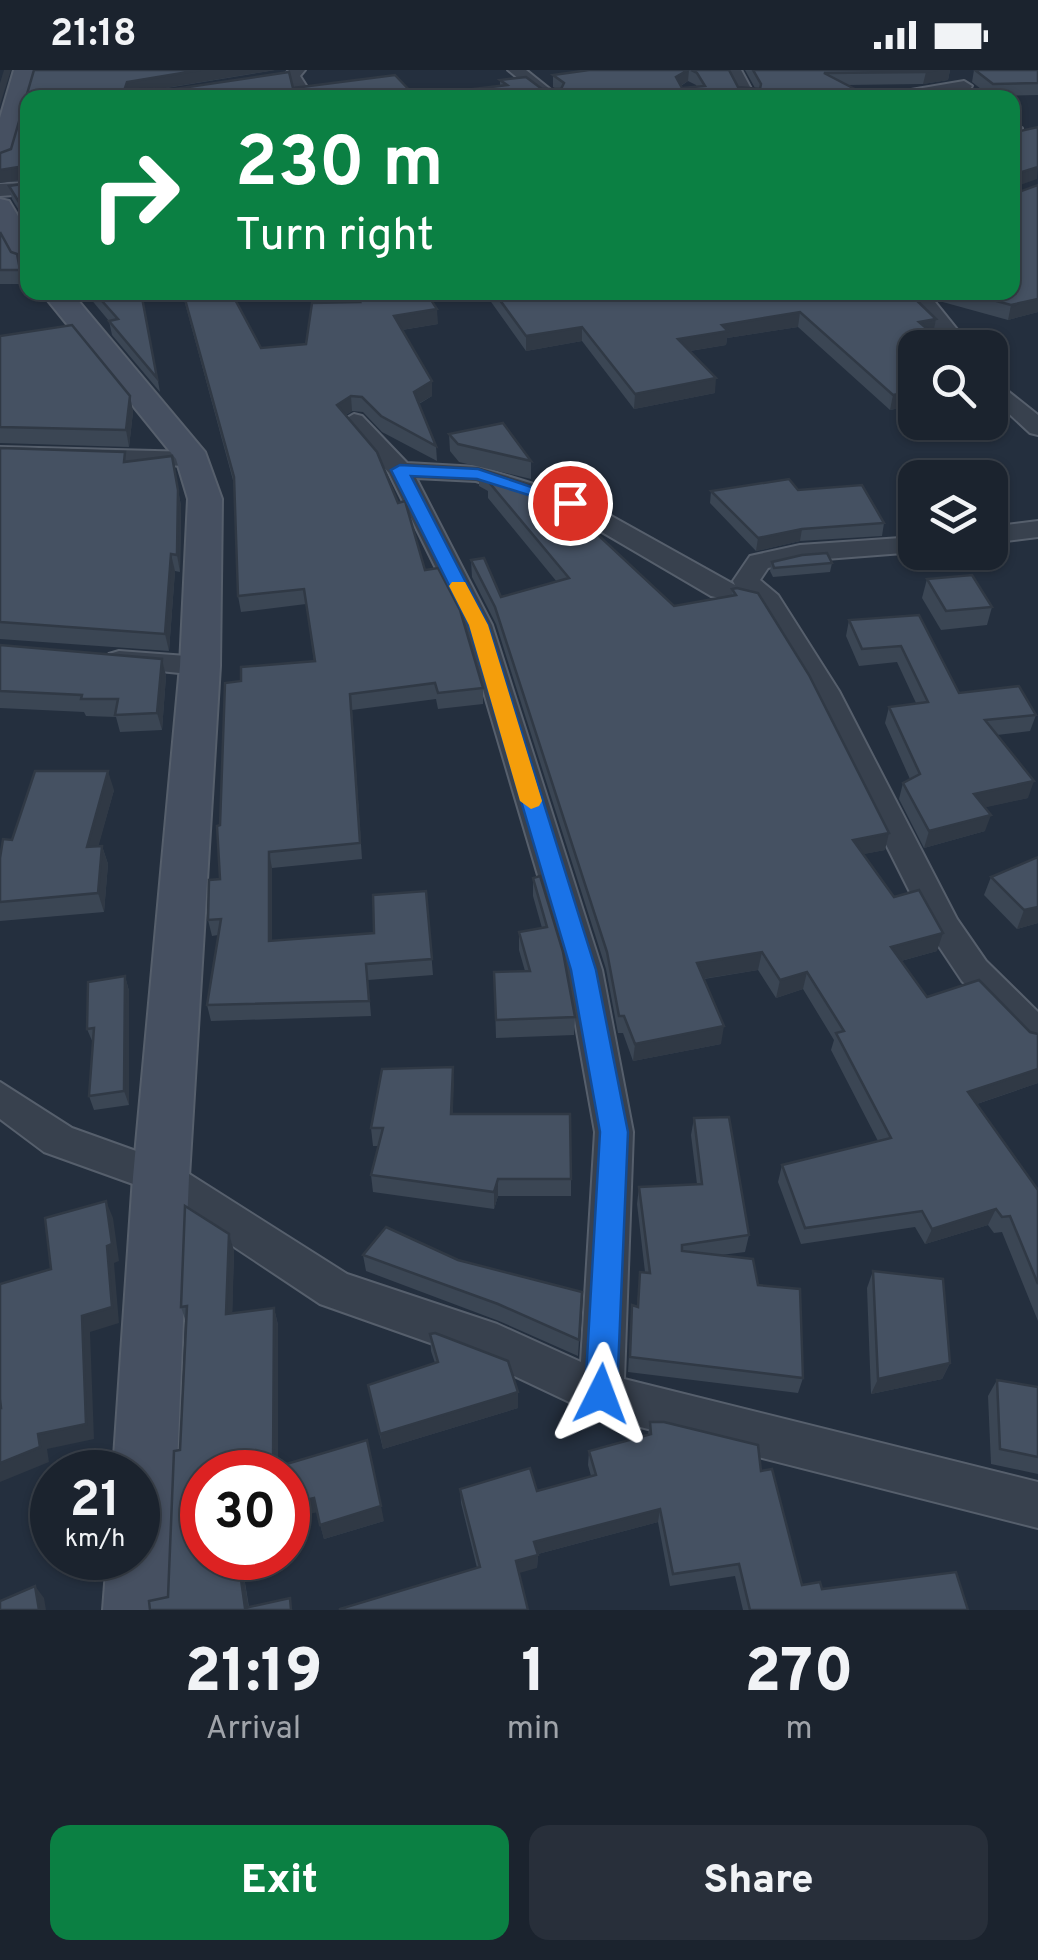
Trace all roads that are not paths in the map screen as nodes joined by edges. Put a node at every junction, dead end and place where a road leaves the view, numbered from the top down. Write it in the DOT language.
graph roads {
  1 [pos="25,70"];
  2 [pos="516,70"];
  3 [pos="294,73"];
  4 [pos="272,78"];
  5 [pos="962,80"];
  6 [pos="542,90"];
  7 [pos="912,90"];
  8 [pos="12,114"];
  9 [pos="0,159"];
  10 [pos="62,300"];
  11 [pos="922,300"];
  12 [pos="947,330"];
  13 [pos="1008,400"];
  14 [pos="354,421"];
  15 [pos="1038,428"];
  16 [pos="0,454"];
  17 [pos="192,459"];
  18 [pos="400,470"];
  19 [pos="1038,529"];
  20 [pos="1008,533"];
  21 [pos="898,546"];
  22 [pos="768,601"];
  23 [pos="91,658"];
  24 [pos="200,666"];
  25 [pos="1038,1035"];
  26 [pos="0,1098"];
  27 [pos="161,1177"];
  28 [pos="601,1394"];
  29 [pos="1038,1505"];
  30 [pos="137,1610"];
  1 -- 8 [label="main road"];
  2 -- 6 [label="street"];
  3 -- 4 [label="street"];
  5 -- 7 [label="street"];
  8 -- 9 [label="main road"];
  10 -- 17 [label="main road"];
  11 -- 12 [label="street"];
  13 -- 15 [label="street"];
  14 -- 18 [label="street"];
  16 -- 17 [label="street"];
  17 -- 24 [label="main road"];
  18 -- 22 [label="street"];
  18 -- 28 [label="street"];
  19 -- 20 [label="street"];
  21 -- 22 [label="street"];
  22 -- 25 [label="street"];
  23 -- 24 [label="street"];
  24 -- 27 [label="main road"];
  26 -- 27 [label="street"];
  27 -- 28 [label="street"];
  27 -- 30 [label="main road"];
  28 -- 29 [label="street"];
}
